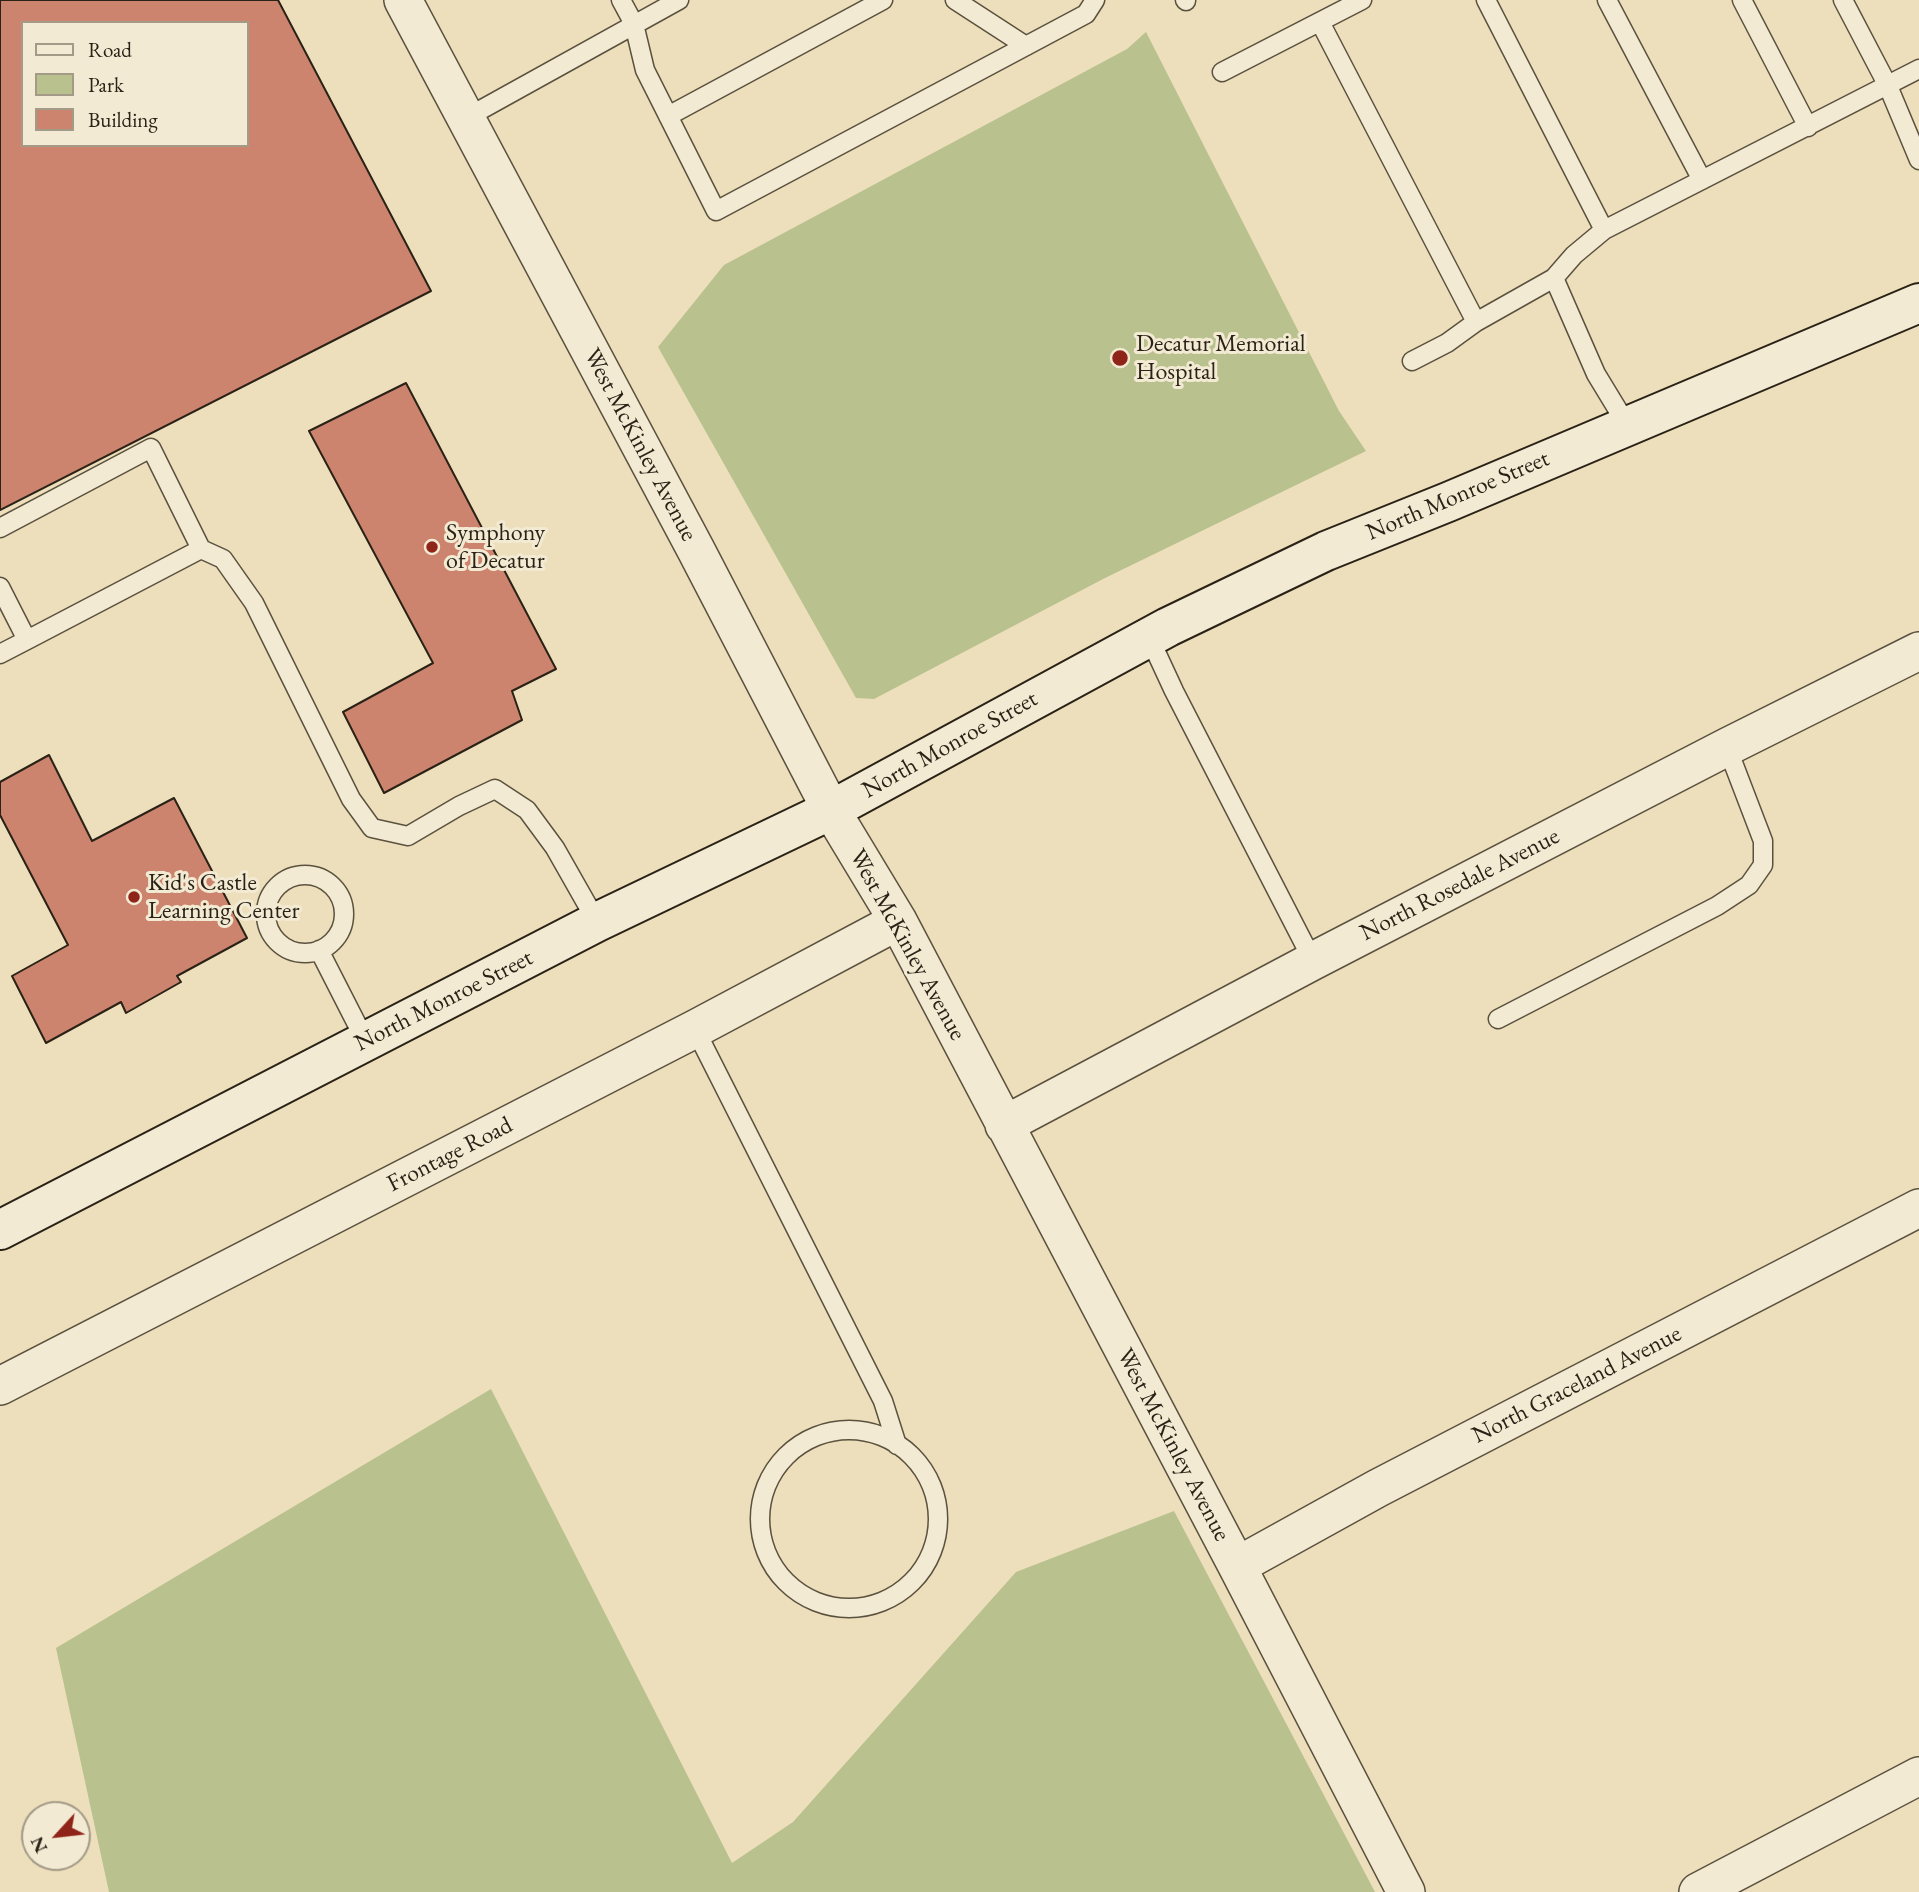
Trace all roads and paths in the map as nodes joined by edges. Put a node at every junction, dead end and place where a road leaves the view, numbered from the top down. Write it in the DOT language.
graph roads {
  1 [pos="403,0"];
  2 [pos="621,0"];
  3 [pos="679,0"];
  4 [pos="883,0"];
  5 [pos="955,0"];
  6 [pos="1095,0"];
  7 [pos="1362,0"];
  8 [pos="1486,0"];
  9 [pos="1607,0"];
  10 [pos="1742,0"];
  11 [pos="1843,0"];
  12 [pos="1320,22"];
  13 [pos="634,24"];
  14 [pos="1026,46"];
  15 [pos="1919,69"];
  16 [pos="1223,72"];
  17 [pos="1888,86"];
  18 [pos="668,116"];
  19 [pos="466,118"];
  20 [pos="1808,127"];
  21 [pos="1919,160"];
  22 [pos="1702,180"];
  23 [pos="1604,230"];
  24 [pos="1554,278"];
  25 [pos="1919,303"];
  26 [pos="1476,322"];
  27 [pos="1412,361"];
  28 [pos="1627,425"];
  29 [pos="0,528"];
  30 [pos="201,550"];
  31 [pos="0,587"];
  32 [pos="1149,637"];
  33 [pos="27,639"];
  34 [pos="1919,651"];
  35 [pos="0,654"];
  36 [pos="1727,747"];
  37 [pos="831,810"];
  38 [pos="898,920"];
  39 [pos="597,922"];
  40 [pos="319,950"];
  41 [pos="1313,961"];
  42 [pos="1498,1019"];
  43 [pos="695,1029"];
  44 [pos="366,1042"];
  45 [pos="1004,1125"];
  46 [pos="1919,1208"];
  47 [pos="0,1230"];
  48 [pos="0,1386"];
  49 [pos="897,1445"];
  50 [pos="1237,1566"];
  51 [pos="1919,1776"];
  52 [pos="1406,1892"];
  53 [pos="1698,1892"];
  1 -- 19 [label="street, West McKinley Avenue"];
  2 -- 13 [label="lane"];
  3 -- 13 [label="lane"];
  4 -- 18 [label="lane"];
  5 -- 14 [label="lane"];
  6 -- 14 [label="lane"];
  7 -- 12 [label="lane"];
  8 -- 23 [label="lane"];
  9 -- 22 [label="lane"];
  10 -- 20 [label="lane"];
  11 -- 17 [label="lane"];
  12 -- 16 [label="lane"];
  12 -- 26 [label="lane"];
  13 -- 18 [label="lane"];
  13 -- 19 [label="lane"];
  14 -- 18 [label="lane"];
  15 -- 17 [label="lane"];
  17 -- 20 [label="lane"];
  17 -- 21 [label="lane"];
  19 -- 37 [label="street, West McKinley Avenue"];
  20 -- 22 [label="lane"];
  22 -- 23 [label="lane"];
  23 -- 24 [label="lane"];
  24 -- 26 [label="lane"];
  24 -- 28 [label="lane"];
  25 -- 28 [label="street, North Monroe Street"];
  26 -- 27 [label="lane"];
  28 -- 32 [label="street, North Monroe Street"];
  29 -- 30 [label="lane"];
  30 -- 33 [label="lane"];
  30 -- 39 [label="lane"];
  31 -- 33 [label="lane"];
  32 -- 37 [label="street, North Monroe Street"];
  32 -- 41 [label="lane"];
  33 -- 35 [label="lane"];
  34 -- 36 [label="street, North Rosedale Avenue"];
  36 -- 41 [label="street, North Rosedale Avenue"];
  36 -- 42 [label="lane"];
  37 -- 38 [label="street, West McKinley Avenue"];
  37 -- 39 [label="street, North Monroe Street"];
  38 -- 43 [label="street, Frontage Road"];
  38 -- 45 [label="street, West McKinley Avenue"];
  39 -- 44 [label="street, North Monroe Street"];
  40 -- 40 [label="lane"];
  40 -- 44 [label="lane"];
  41 -- 45 [label="street, North Rosedale Avenue"];
  43 -- 48 [label="street, Frontage Road"];
  43 -- 49 [label="lane"];
  44 -- 47 [label="street, North Monroe Street"];
  45 -- 50 [label="street, West McKinley Avenue"];
  46 -- 50 [label="street, North Graceland Avenue"];
  49 -- 49 [label="lane"];
  50 -- 52 [label="street, West McKinley Avenue"];
  51 -- 53 [label="street"];
}
